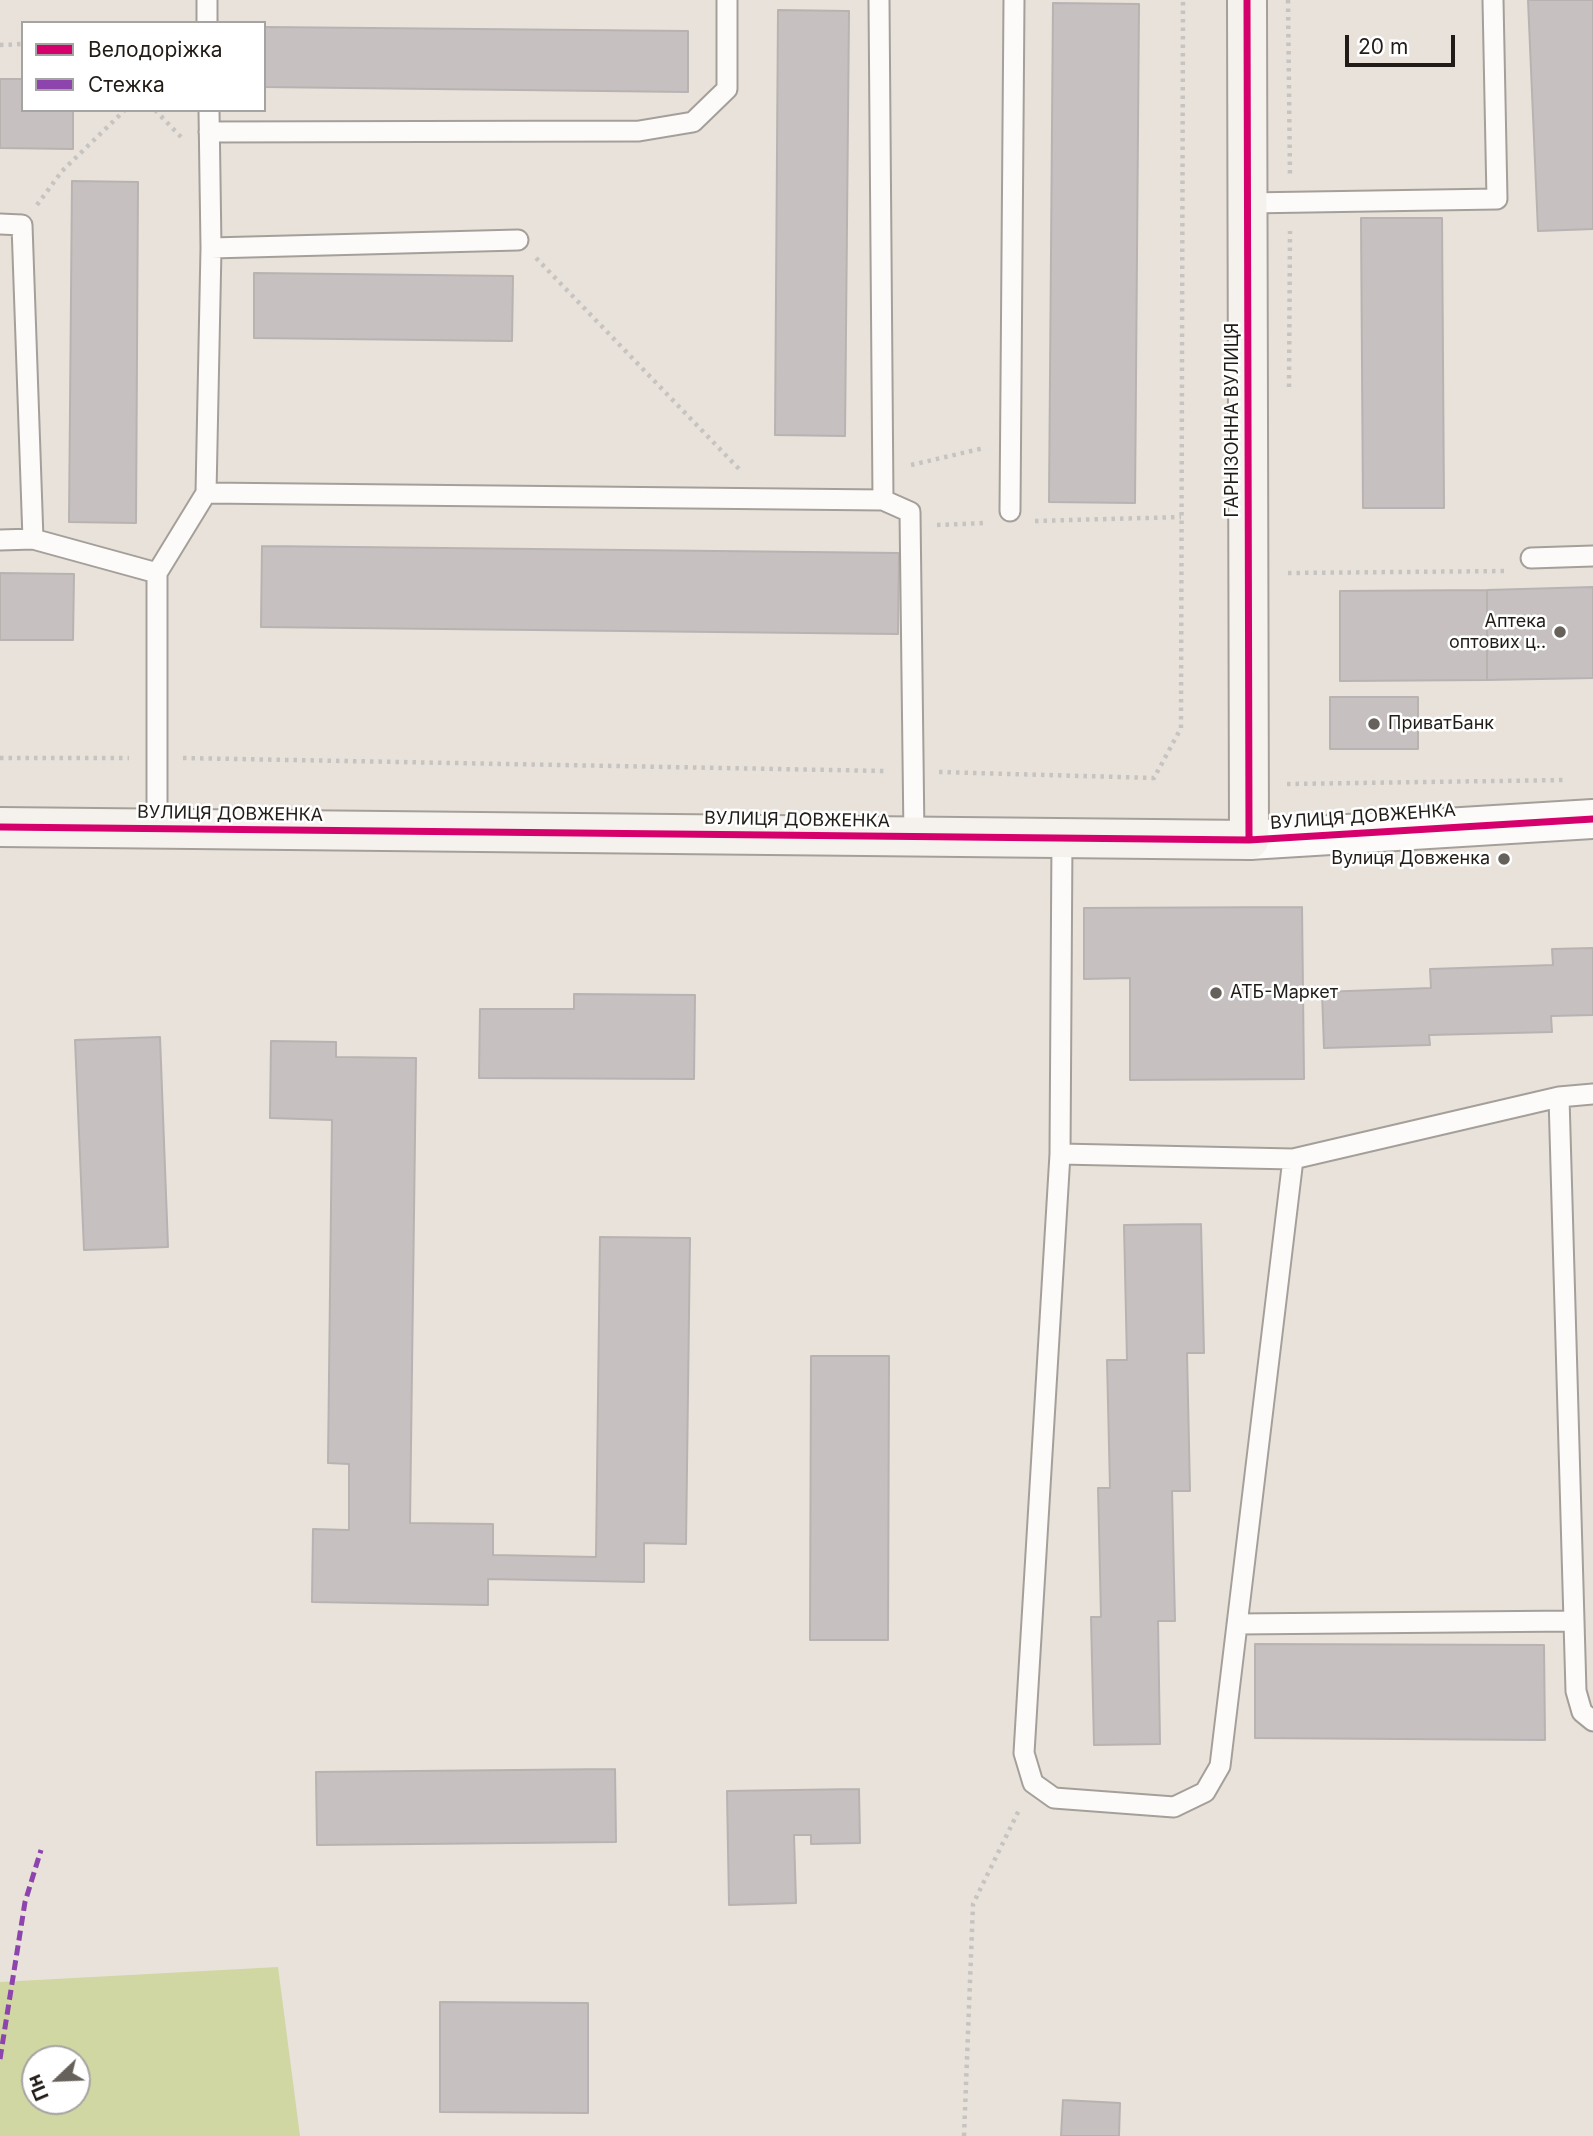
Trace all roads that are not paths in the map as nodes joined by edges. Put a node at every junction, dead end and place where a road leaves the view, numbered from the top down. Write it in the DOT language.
graph roads {
  1 [pos="207,0"];
  2 [pos="727,0"];
  3 [pos="879,0"];
  4 [pos="1014,0"];
  5 [pos="1247,0"];
  6 [pos="1493,0"];
  7 [pos="207,21"];
  8 [pos="209,112"];
  9 [pos="209,132"];
  10 [pos="1248,203"];
  11 [pos="0,225"];
  12 [pos="518,240"];
  13 [pos="211,248"];
  14 [pos="206,493"];
  15 [pos="883,500"];
  16 [pos="1010,512"];
  17 [pos="33,539"];
  18 [pos="0,540"];
  19 [pos="1593,556"];
  20 [pos="1531,558"];
  21 [pos="157,573"];
  22 [pos="1593,819"];
  23 [pos="0,827"];
  24 [pos="157,829"];
  25 [pos="914,837"];
  26 [pos="1062,838"];
  27 [pos="1249,840"];
  28 [pos="1593,1094"];
  29 [pos="1559,1097"];
  30 [pos="1060,1154"];
  31 [pos="1293,1158"];
  32 [pos="1574,1621"];
  33 [pos="1237,1624"];
  34 [pos="1593,1721"];
  1 -- 7 [label="lane"];
  2 -- 9 [label="lane"];
  3 -- 15 [label="lane"];
  4 -- 16 [label="lane"];
  5 -- 10 [label="street, ГАРНІЗОННА ВУЛИЦЯ"];
  6 -- 10 [label="lane"];
  8 -- 9 [label="lane"];
  9 -- 13 [label="lane"];
  10 -- 27 [label="street, ГАРНІЗОННА ВУЛИЦЯ"];
  11 -- 17 [label="lane"];
  12 -- 13 [label="lane"];
  13 -- 14 [label="lane"];
  14 -- 15 [label="lane"];
  14 -- 21 [label="lane"];
  15 -- 25 [label="lane"];
  17 -- 18 [label="lane"];
  17 -- 21 [label="lane"];
  19 -- 20 [label="lane"];
  21 -- 24 [label="lane"];
  22 -- 27 [label="street, ВУЛИЦЯ ДОВЖЕНКА"];
  23 -- 24 [label="street, ВУЛИЦЯ ДОВЖЕНКА"];
  24 -- 25 [label="street, ВУЛИЦЯ ДОВЖЕНКА"];
  25 -- 26 [label="street, ВУЛИЦЯ ДОВЖЕНКА"];
  26 -- 27 [label="street, ВУЛИЦЯ ДОВЖЕНКА"];
  26 -- 30 [label="lane"];
  28 -- 29 [label="lane"];
  29 -- 31 [label="lane"];
  29 -- 32 [label="lane"];
  30 -- 31 [label="lane"];
  30 -- 33 [label="lane"];
  31 -- 33 [label="lane"];
  32 -- 33 [label="lane"];
  32 -- 34 [label="lane"];
}
